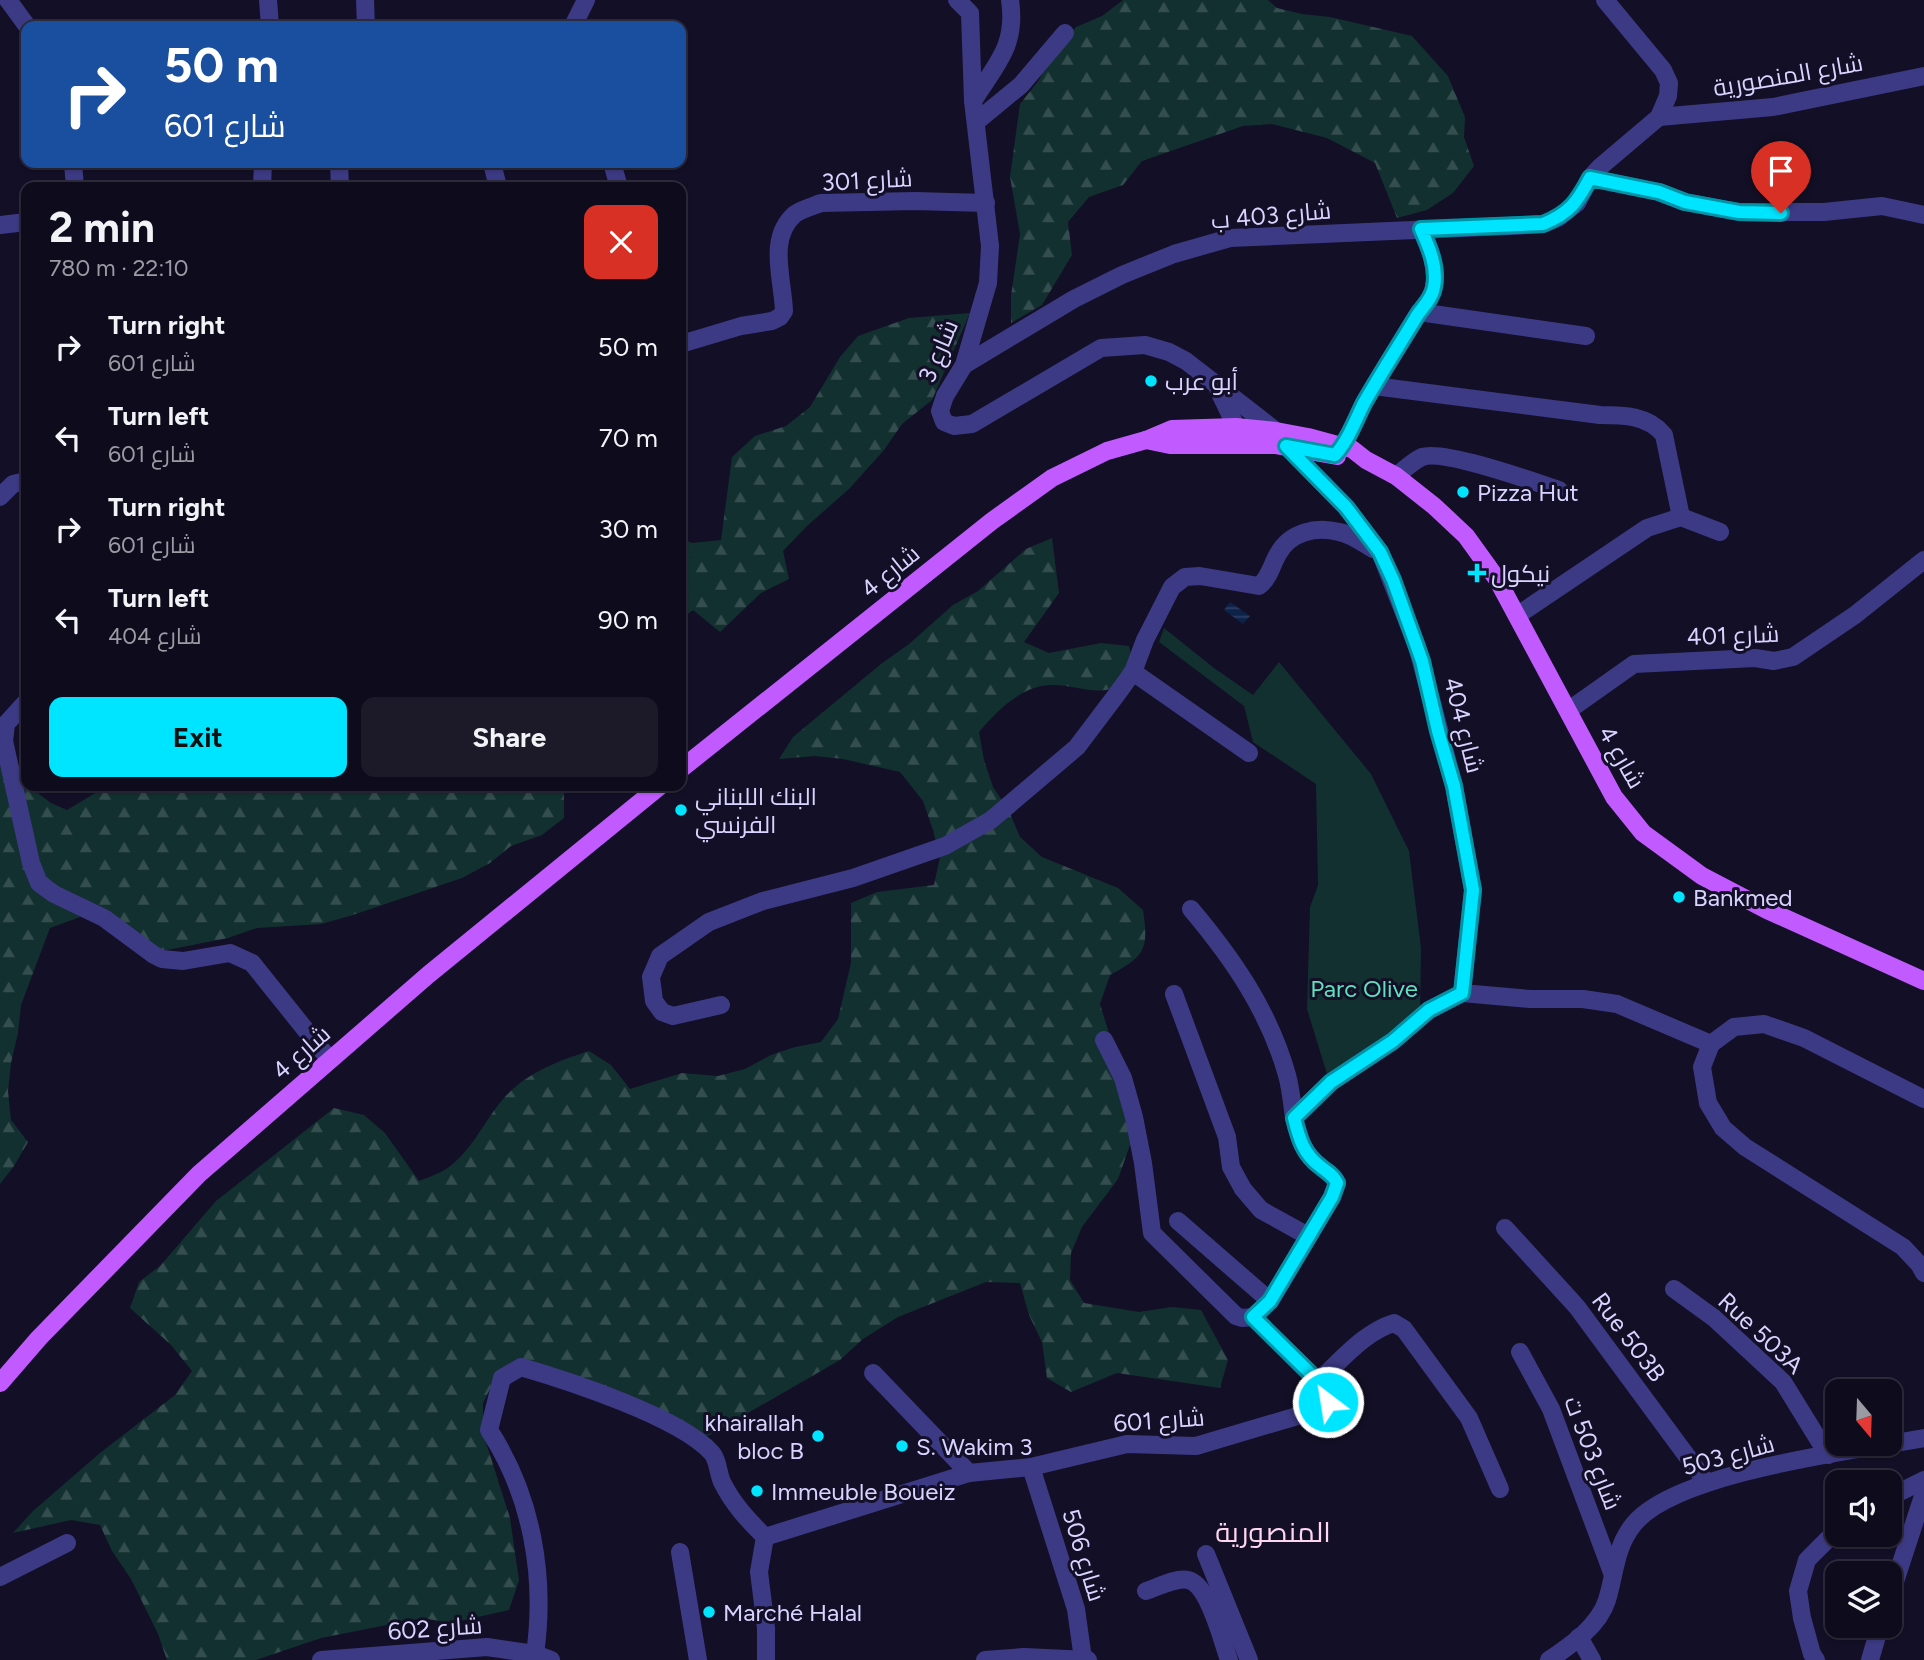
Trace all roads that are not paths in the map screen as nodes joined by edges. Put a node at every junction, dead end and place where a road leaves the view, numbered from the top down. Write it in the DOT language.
graph roads {
  1 [pos="8,0"];
  2 [pos="268,0"];
  3 [pos="365,0"];
  4 [pos="586,0"];
  5 [pos="957,0"];
  6 [pos="1010,0"];
  7 [pos="1605,0"];
  8 [pos="23,21"];
  9 [pos="270,21"];
  10 [pos="366,21"];
  11 [pos="576,21"];
  12 [pos="1065,33"];
  13 [pos="1924,76"];
  14 [pos="973,101"];
  15 [pos="1659,117"];
  16 [pos="976,122"];
  17 [pos="1590,178"];
  18 [pos="986,203"];
  19 [pos="1924,215"];
  20 [pos="21,223"];
  21 [pos="0,225"];
  22 [pos="1421,229"];
  23 [pos="1419,312"];
  24 [pos="1586,335"];
  25 [pos="686,342"];
  26 [pos="964,365"];
  27 [pos="1216,385"];
  28 [pos="1374,386"];
  29 [pos="1239,435"];
  30 [pos="1281,439"];
  31 [pos="1339,451"];
  32 [pos="1396,476"];
  33 [pos="21,482"];
  34 [pos="1559,490"];
  35 [pos="0,497"];
  36 [pos="1681,517"];
  37 [pos="1720,532"];
  38 [pos="1380,552"];
  39 [pos="1924,560"];
  40 [pos="1518,615"];
  41 [pos="1133,672"];
  42 [pos="21,708"];
  43 [pos="1569,710"];
  44 [pos="1249,753"];
  45 [pos="686,765"];
  46 [pos="654,791"];
  47 [pos="1191,909"];
  48 [pos="1924,982"];
  49 [pos="1462,993"];
  50 [pos="1174,994"];
  51 [pos="721,1005"];
  52 [pos="1104,1040"];
  53 [pos="1711,1044"];
  54 [pos="329,1059"];
  55 [pos="1924,1099"];
  56 [pos="1294,1118"];
  57 [pos="1178,1221"];
  58 [pos="1505,1228"];
  59 [pos="1308,1236"];
  60 [pos="1924,1273"];
  61 [pos="1674,1289"];
  62 [pos="1270,1301"];
  63 [pos="1253,1317"];
  64 [pos="1520,1352"];
  65 [pos="873,1373"];
  66 [pos="1318,1381"];
  67 [pos="0,1383"];
  68 [pos="1924,1438"];
  69 [pos="1902,1442"];
  70 [pos="1825,1450"];
  71 [pos="1825,1456"];
  72 [pos="1031,1467"];
  73 [pos="969,1473"];
  74 [pos="1924,1480"];
  75 [pos="1706,1482"];
  76 [pos="1500,1489"];
  77 [pos="1902,1491"];
  78 [pos="1924,1493"];
  79 [pos="765,1537"];
  80 [pos="1825,1542"];
  81 [pos="67,1543"];
  82 [pos="680,1552"];
  83 [pos="1206,1554"];
  84 [pos="1902,1561"];
  85 [pos="1613,1574"];
  86 [pos="0,1577"];
  87 [pos="1146,1591"];
  88 [pos="1579,1637"];
  89 [pos="1877,1638"];
  90 [pos="543,1657"];
  91 [pos="1055,1659"];
  92 [pos="321,1660"];
  93 [pos="698,1660"];
  94 [pos="766,1660"];
  95 [pos="985,1660"];
  96 [pos="1086,1660"];
  97 [pos="1229,1660"];
  98 [pos="1249,1660"];
  99 [pos="1549,1660"];
  100 [pos="1592,1660"];
  101 [pos="1816,1660"];
  102 [pos="1870,1660"];
  1 -- 8 [label="street"];
  2 -- 9 [label="street"];
  3 -- 10 [label="street"];
  4 -- 11 [label="street"];
  5 -- 14 [label="street, شارع 3"];
  6 -- 14 [label="street"];
  7 -- 15 [label="street"];
  12 -- 16 [label="street"];
  13 -- 15 [label="street, شارع المنصورية"];
  14 -- 16 [label="street, شارع 3"];
  15 -- 17 [label="street"];
  16 -- 18 [label="street, شارع 3"];
  17 -- 19 [label="street"];
  17 -- 22 [label="street, شارع 403 ب"];
  18 -- 25 [label="street, شارع 301"];
  18 -- 26 [label="street, شارع 3"];
  20 -- 21 [label="street"];
  22 -- 23 [label="street"];
  22 -- 26 [label="street, شارع 403 ب"];
  23 -- 24 [label="street"];
  23 -- 28 [label="street"];
  26 -- 27 [label="street, شارع 3"];
  27 -- 29 [label="street, شارع 3"];
  27 -- 30 [label="street, شارع 3"];
  28 -- 31 [label="street"];
  28 -- 36 [label="street"];
  29 -- 30 [label="main road, شارع 4"];
  29 -- 45 [label="main road, شارع 4"];
  30 -- 31 [label="main road, شارع 4"];
  30 -- 38 [label="street, شارع 404"];
  31 -- 32 [label="main road, شارع 4"];
  32 -- 34 [label="street"];
  32 -- 40 [label="main road, شارع 4"];
  33 -- 35 [label="street"];
  36 -- 37 [label="street"];
  36 -- 40 [label="street"];
  38 -- 41 [label="street"];
  38 -- 49 [label="street, شارع 404"];
  39 -- 43 [label="street, شارع 401"];
  40 -- 43 [label="main road, شارع 4"];
  41 -- 44 [label="street"];
  41 -- 51 [label="street"];
  42 -- 54 [label="street"];
  43 -- 48 [label="main road, شارع 4"];
  46 -- 54 [label="main road, شارع 4"];
  47 -- 56 [label="street"];
  49 -- 53 [label="street"];
  49 -- 56 [label="street"];
  50 -- 59 [label="street"];
  52 -- 63 [label="street"];
  53 -- 55 [label="street"];
  53 -- 60 [label="street"];
  54 -- 67 [label="main road, شارع 4"];
  56 -- 59 [label="street"];
  57 -- 62 [label="street"];
  58 -- 75 [label="street, Rue 503B"];
  59 -- 62 [label="street"];
  61 -- 70 [label="street, Rue 503A"];
  62 -- 63 [label="street"];
  63 -- 66 [label="street"];
  64 -- 85 [label="street, شارع 503 ت"];
  65 -- 73 [label="street"];
  66 -- 72 [label="street, شارع 601"];
  66 -- 76 [label="street"];
  68 -- 69 [label="street, شارع 503"];
  71 -- 75 [label="street, شارع 503"];
  72 -- 73 [label="street, شارع 601"];
  72 -- 96 [label="street, شارع 506"];
  73 -- 79 [label="street, شارع 601"];
  74 -- 77 [label="street"];
  75 -- 85 [label="street, شارع 503"];
  78 -- 84 [label="street"];
  79 -- 90 [label="street"];
  79 -- 94 [label="street"];
  80 -- 101 [label="street"];
  81 -- 86 [label="street"];
  82 -- 93 [label="street"];
  83 -- 98 [label="street"];
  85 -- 88 [label="street, شارع 503"];
  87 -- 97 [label="street"];
  88 -- 99 [label="street, شارع 503"];
  88 -- 100 [label="street"];
  89 -- 102 [label="street"];
  90 -- 92 [label="street, شارع 602"];
  91 -- 95 [label="street"];
  91 -- 96 [label="street"];
}
